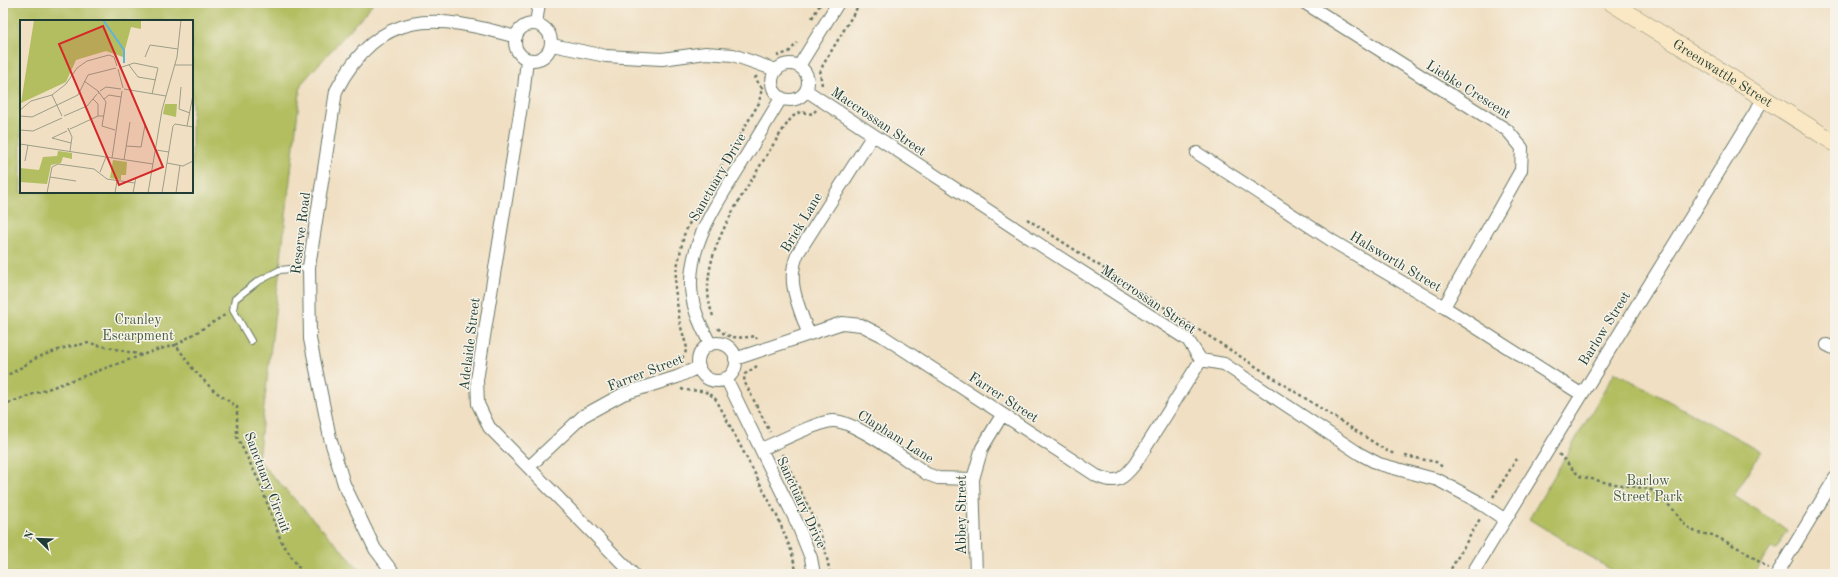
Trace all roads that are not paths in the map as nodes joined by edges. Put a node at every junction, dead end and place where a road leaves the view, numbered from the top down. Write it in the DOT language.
graph roads {
  1 [pos="539,3"];
  2 [pos="838,3"];
  3 [pos="1305,3"];
  4 [pos="1616,4"];
  5 [pos="536,24"];
  6 [pos="516,37"];
  7 [pos="552,44"];
  8 [pos="527,59"];
  9 [pos="799,66"];
  10 [pos="776,70"];
  11 [pos="807,91"];
  12 [pos="781,98"];
  13 [pos="1764,98"];
  14 [pos="873,135"];
  15 [pos="1835,142"];
  16 [pos="1197,152"];
  17 [pos="309,267"];
  18 [pos="1444,307"];
  19 [pos="808,333"];
  20 [pos="251,340"];
  21 [pos="710,344"];
  22 [pos="735,359"];
  23 [pos="1201,360"];
  24 [pos="699,367"];
  25 [pos="726,378"];
  26 [pos="1581,394"];
  27 [pos="1002,415"];
  28 [pos="761,449"];
  29 [pos="529,467"];
  30 [pos="1835,478"];
  31 [pos="973,479"];
  32 [pos="1504,519"];
  33 [pos="394,574"];
  34 [pos="633,574"];
  35 [pos="814,574"];
  36 [pos="976,574"];
  37 [pos="1472,574"];
  38 [pos="1777,574"];
  1 -- 5 [label="street"];
  2 -- 9 [label="street"];
  3 -- 18 [label="street, Liebke Crescent"];
  4 -- 13 [label="main road, Greenwattle Street"];
  5 -- 6 [label="street"];
  5 -- 7 [label="street"];
  6 -- 8 [label="street"];
  6 -- 17 [label="street, Reserve Road"];
  7 -- 8 [label="street"];
  7 -- 10 [label="street"];
  8 -- 29 [label="street, Adelaide Street"];
  9 -- 10 [label="street"];
  9 -- 11 [label="street"];
  10 -- 12 [label="street"];
  11 -- 12 [label="street"];
  11 -- 14 [label="street, Maccrossan Street"];
  12 -- 21 [label="street, Sanctuary Drive"];
  13 -- 15 [label="main road, Greenwattle Street"];
  13 -- 26 [label="street, Barlow Street"];
  14 -- 19 [label="street, Brick Lane"];
  14 -- 23 [label="street, Maccrossan Street"];
  16 -- 18 [label="street, Halsworth Street"];
  17 -- 20 [label="lane"];
  17 -- 33 [label="street, Reserve Road"];
  18 -- 26 [label="street, Halsworth Street"];
  19 -- 22 [label="street, Farrer Street"];
  19 -- 27 [label="street, Farrer Street"];
  21 -- 22 [label="street"];
  21 -- 24 [label="street"];
  22 -- 25 [label="street"];
  23 -- 27 [label="street, Farrer Street"];
  23 -- 32 [label="street"];
  24 -- 25 [label="street"];
  24 -- 29 [label="street, Farrer Street"];
  25 -- 28 [label="street, Sanctuary Drive"];
  26 -- 32 [label="street, Barlow Street"];
  27 -- 31 [label="street, Abbey Street"];
  28 -- 31 [label="street, Clapham Lane"];
  28 -- 35 [label="street, Sanctuary Drive"];
  29 -- 34 [label="street, Adelaide Street"];
  30 -- 38 [label="street"];
  31 -- 36 [label="street, Abbey Street"];
  32 -- 37 [label="street, Barlow Street"];
}
